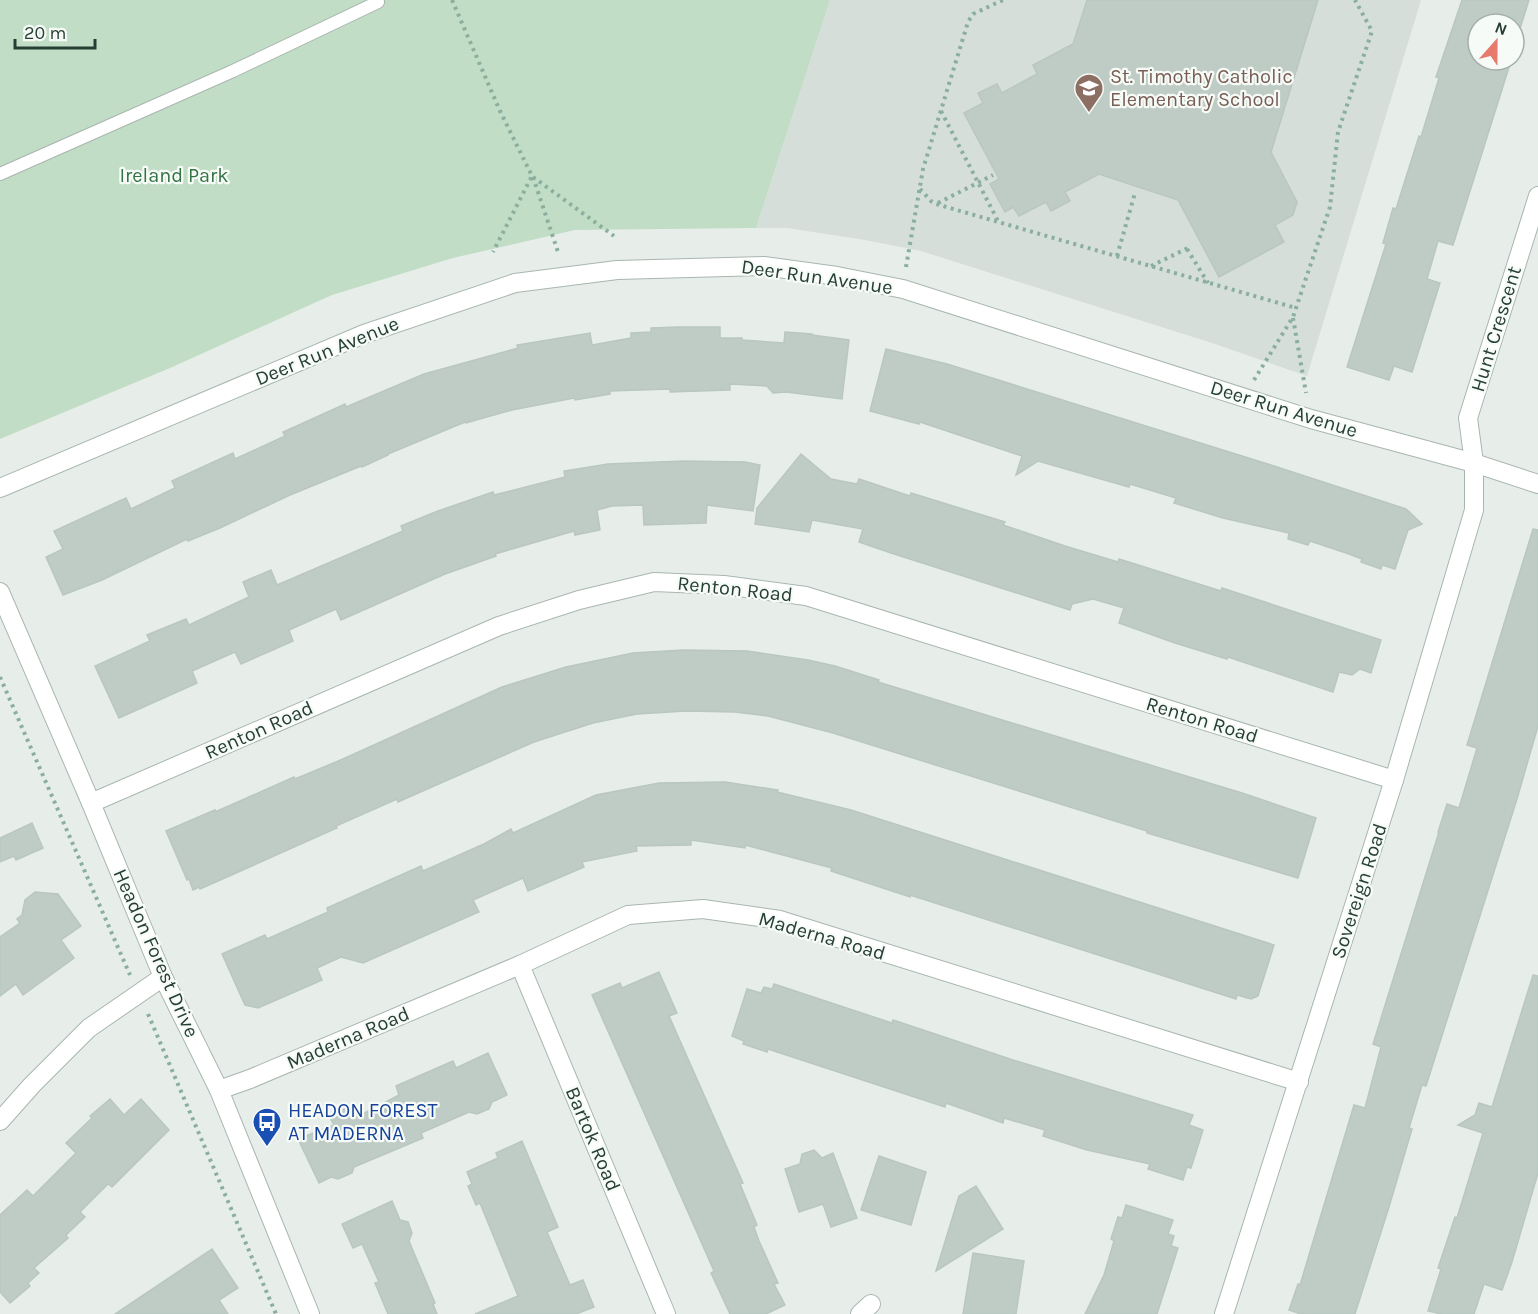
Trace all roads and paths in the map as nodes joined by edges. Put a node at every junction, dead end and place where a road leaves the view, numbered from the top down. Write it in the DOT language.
graph roads {
  1 [pos="452,0"];
  2 [pos="1003,0"];
  3 [pos="1355,0"];
  4 [pos="378,2"];
  5 [pos="941,110"];
  6 [pos="0,174"];
  7 [pos="993,175"];
  8 [pos="532,176"];
  9 [pos="979,183"];
  10 [pos="920,189"];
  11 [pos="1135,194"];
  12 [pos="1538,196"];
  13 [pos="936,204"];
  14 [pos="999,223"];
  15 [pos="614,236"];
  16 [pos="493,252"];
  17 [pos="1117,256"];
  18 [pos="1150,266"];
  19 [pos="567,276"];
  20 [pos="1209,283"];
  21 [pos="903,289"];
  22 [pos="1296,308"];
  23 [pos="1293,317"];
  24 [pos="1244,397"];
  25 [pos="1311,419"];
  26 [pos="1474,464"];
  27 [pos="1538,484"];
  28 [pos="0,488"];
  29 [pos="0,592"];
  30 [pos="1394,780"];
  31 [pos="91,803"];
  32 [pos="520,965"];
  33 [pos="163,977"];
  34 [pos="1299,1083"];
  35 [pos="219,1090"];
  36 [pos="0,1121"];
  37 [pos="310,1314"];
  38 [pos="666,1314"];
  39 [pos="1224,1314"];
  1 -- 8 [label="path"];
  2 -- 5 [label="path"];
  3 -- 22 [label="path"];
  4 -- 6 [label="lane"];
  5 -- 9 [label="path"];
  5 -- 10 [label="path"];
  7 -- 9 [label="path"];
  8 -- 15 [label="path"];
  8 -- 16 [label="path"];
  8 -- 19 [label="path"];
  9 -- 13 [label="path"];
  9 -- 14 [label="path"];
  10 -- 13 [label="path"];
  10 -- 21 [label="path"];
  11 -- 17 [label="path"];
  12 -- 26 [label="street, Hunt Crescent"];
  13 -- 14 [label="path"];
  14 -- 17 [label="path"];
  17 -- 18 [label="path"];
  18 -- 20 [label="path"];
  18 -- 20 [label="path"];
  19 -- 21 [label="street, Deer Run Avenue"];
  19 -- 28 [label="street, Deer Run Avenue"];
  20 -- 22 [label="path"];
  21 -- 24 [label="street, Deer Run Avenue"];
  22 -- 23 [label="path"];
  23 -- 24 [label="path"];
  23 -- 25 [label="path"];
  24 -- 25 [label="street, Deer Run Avenue"];
  25 -- 26 [label="street, Deer Run Avenue"];
  26 -- 27 [label="street, Deer Run Avenue"];
  26 -- 30 [label="street, Sovereign Road"];
  29 -- 31 [label="street, Headon Forest Drive"];
  30 -- 31 [label="street, Renton Road"];
  30 -- 34 [label="street, Sovereign Road"];
  31 -- 33 [label="street, Headon Forest Drive"];
  32 -- 34 [label="street, Maderna Road"];
  32 -- 35 [label="street, Maderna Road"];
  32 -- 38 [label="street, Bartok Road"];
  33 -- 35 [label="street, Headon Forest Drive"];
  33 -- 36 [label="street"];
  34 -- 39 [label="street, Sovereign Road"];
  35 -- 37 [label="street, Headon Forest Drive"];
}
